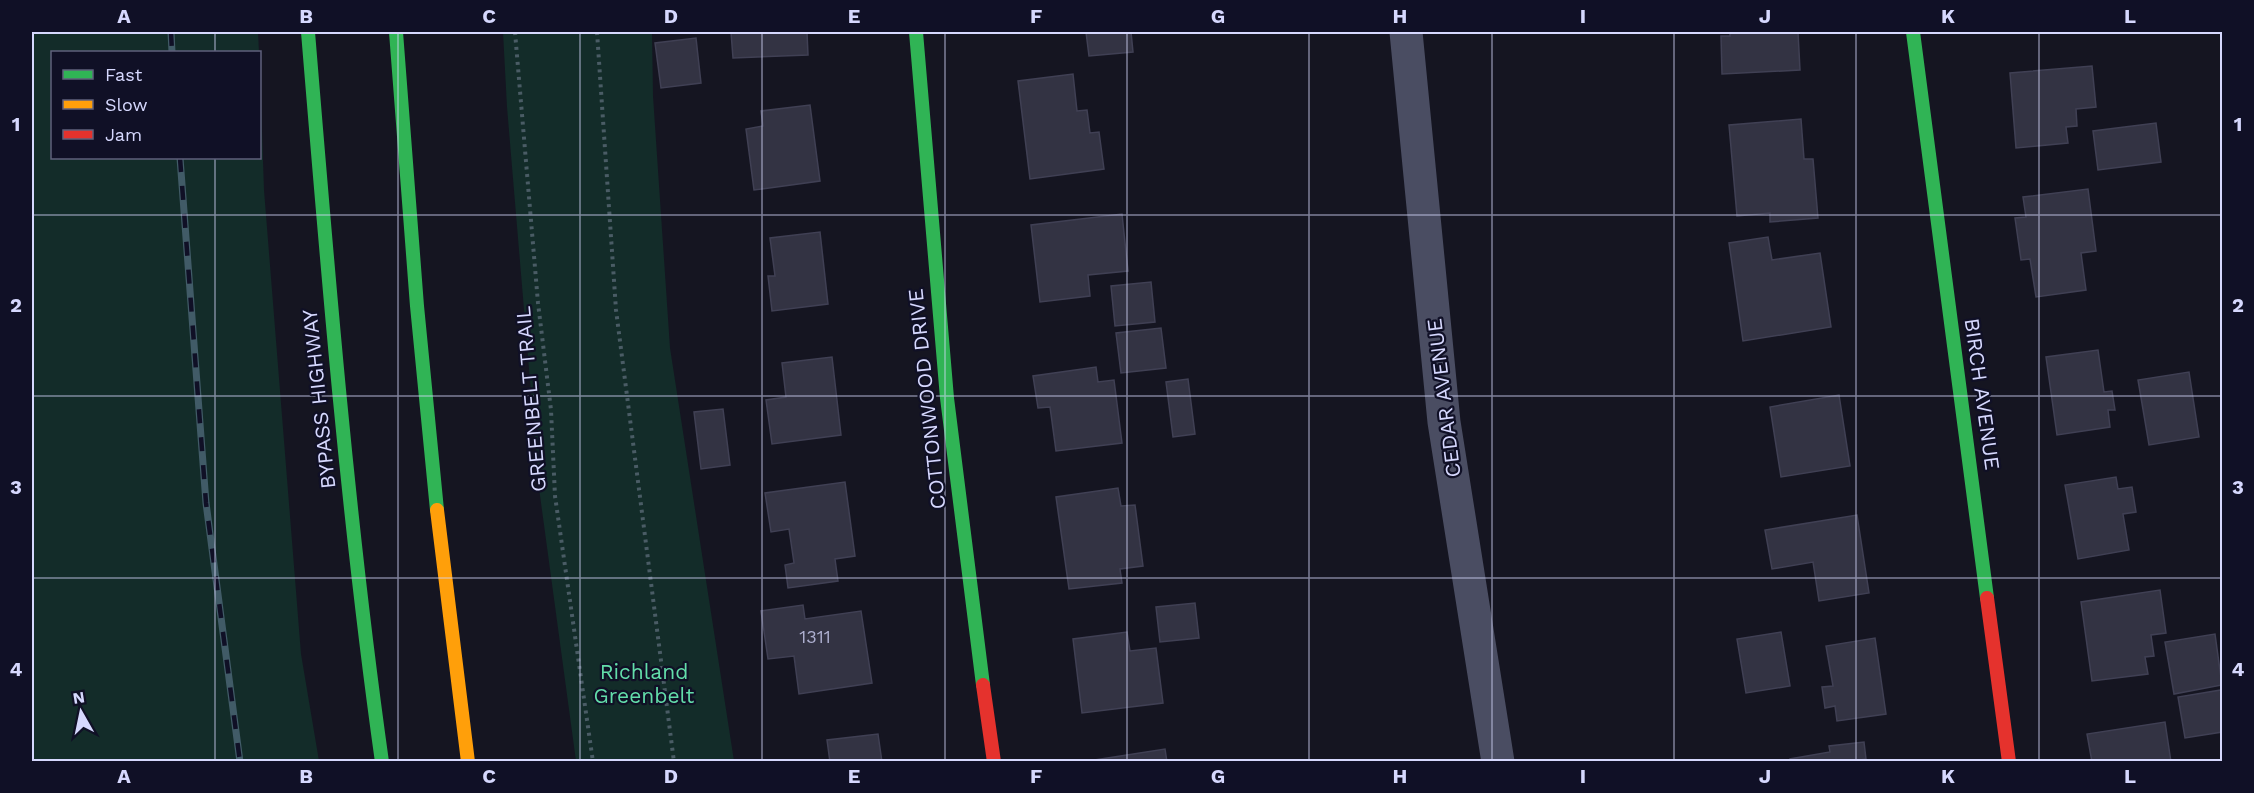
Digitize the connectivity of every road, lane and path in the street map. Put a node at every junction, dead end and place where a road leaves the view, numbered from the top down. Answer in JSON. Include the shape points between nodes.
{"nodes":[{"id":1,"x":308,"y":32,"type":"edge"},
{"id":2,"x":396,"y":32,"type":"edge"},
{"id":3,"x":515,"y":32,"type":"edge"},
{"id":4,"x":597,"y":32,"type":"edge"},
{"id":5,"x":916,"y":32,"type":"edge"},
{"id":6,"x":1406,"y":32,"type":"edge"},
{"id":7,"x":1913,"y":32,"type":"edge"},
{"id":8,"x":382,"y":762,"type":"edge"},
{"id":9,"x":468,"y":762,"type":"edge"},
{"id":10,"x":593,"y":762,"type":"edge"},
{"id":11,"x":674,"y":762,"type":"edge"},
{"id":12,"x":994,"y":762,"type":"edge"},
{"id":13,"x":1498,"y":762,"type":"edge"},
{"id":14,"x":2009,"y":762,"type":"edge"}],
"edges":[{"from":1,"to":8,"type":"main road","name":"BYPASS HIGHWAY","via":[[330,307]]},
{"from":2,"to":9,"type":"main road","via":[[426,408]]},
{"from":3,"to":10,"type":"path","name":"GREENBELT TRAIL","via":[[551,410],[555,496]]},
{"from":4,"to":11,"type":"path","via":[[616,310]]},
{"from":5,"to":12,"type":"main road","name":"COTTONWOOD DRIVE","via":[[958,497]]},
{"from":6,"to":13,"type":"street","name":"CEDAR AVENUE","via":[[1444,422]]},
{"from":7,"to":14,"type":"main road","name":"BIRCH AVENUE"}]}
